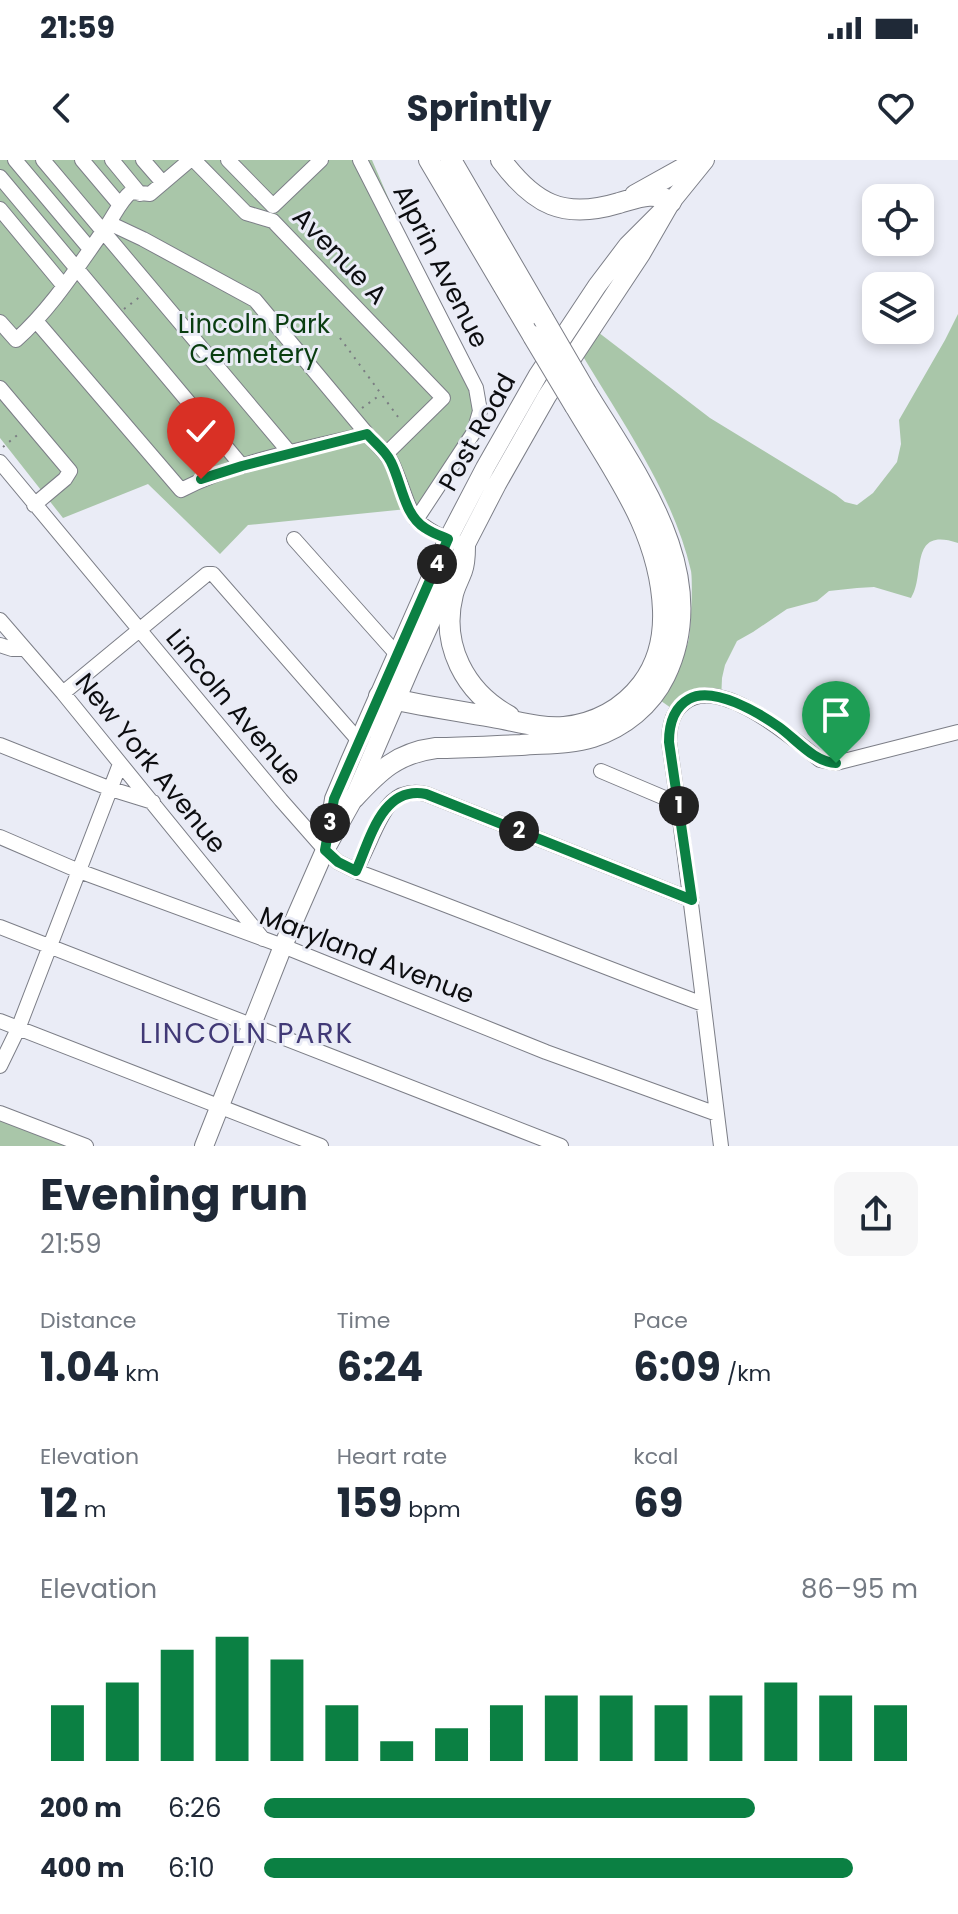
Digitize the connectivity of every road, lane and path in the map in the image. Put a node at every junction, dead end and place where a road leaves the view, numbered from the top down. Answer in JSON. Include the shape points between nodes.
{"nodes":[{"id":1,"x":15,"y":160,"type":"edge"},
{"id":2,"x":43,"y":160,"type":"edge"},
{"id":3,"x":82,"y":160,"type":"edge"},
{"id":4,"x":112,"y":160,"type":"edge"},
{"id":5,"x":143,"y":160,"type":"edge"},
{"id":6,"x":228,"y":160,"type":"edge"},
{"id":7,"x":321,"y":160,"type":"edge"},
{"id":8,"x":360,"y":160,"type":"edge"},
{"id":9,"x":429,"y":160,"type":"edge"},
{"id":10,"x":451,"y":160,"type":"edge"},
{"id":11,"x":501,"y":160,"type":"edge"},
{"id":12,"x":698,"y":160,"type":"edge"},
{"id":13,"x":705,"y":160,"type":"edge"},
{"id":14,"x":185,"y":162,"type":"edge"},
{"id":15,"x":0,"y":177,"type":"edge"},
{"id":16,"x":163,"y":183,"type":"junction"},
{"id":17,"x":140,"y":194,"type":"junction"},
{"id":18,"x":671,"y":202,"type":"junction"},
{"id":19,"x":621,"y":203,"type":"junction"},
{"id":20,"x":120,"y":205,"type":"junction"},
{"id":21,"x":0,"y":209,"type":"edge"},
{"id":22,"x":106,"y":227,"type":"junction"},
{"id":23,"x":90,"y":249,"type":"junction"},
{"id":24,"x":77,"y":267,"type":"junction"},
{"id":25,"x":63,"y":285,"type":"junction"},
{"id":26,"x":151,"y":288,"type":"junction"},
{"id":27,"x":117,"y":315,"type":"junction"},
{"id":28,"x":0,"y":322,"type":"edge"},
{"id":29,"x":37,"y":322,"type":"junction"},
{"id":30,"x":538,"y":327,"type":"junction"},
{"id":31,"x":340,"y":338,"type":"dead end"},
{"id":32,"x":0,"y":388,"type":"edge"},
{"id":33,"x":382,"y":394,"type":"junction"},
{"id":34,"x":581,"y":399,"type":"junction"},
{"id":35,"x":352,"y":415,"type":"junction"},
{"id":36,"x":31,"y":424,"type":"junction"},
{"id":37,"x":409,"y":432,"type":"junction"},
{"id":38,"x":367,"y":434,"type":"junction"},
{"id":39,"x":3,"y":447,"type":"dead end"},
{"id":40,"x":290,"y":453,"type":"junction"},
{"id":41,"x":386,"y":454,"type":"junction"},
{"id":42,"x":0,"y":462,"type":"edge"},
{"id":43,"x":242,"y":466,"type":"junction"},
{"id":44,"x":34,"y":505,"type":"junction"},
{"id":45,"x":416,"y":520,"type":"junction"},
{"id":46,"x":294,"y":539,"type":"dead end"},
{"id":47,"x":457,"y":543,"type":"junction"},
{"id":48,"x":0,"y":620,"type":"edge"},
{"id":49,"x":138,"y":631,"type":"junction"},
{"id":50,"x":0,"y":645,"type":"edge"},
{"id":51,"x":25,"y":649,"type":"junction"},
{"id":52,"x":396,"y":654,"type":"junction"},
{"id":53,"x":410,"y":668,"type":"junction"},
{"id":54,"x":63,"y":693,"type":"junction"},
{"id":55,"x":387,"y":698,"type":"junction"},
{"id":56,"x":528,"y":723,"type":"junction"},
{"id":57,"x":958,"y":732,"type":"edge"},
{"id":58,"x":359,"y":741,"type":"junction"},
{"id":59,"x":0,"y":745,"type":"edge"},
{"id":60,"x":120,"y":764,"type":"junction"},
{"id":61,"x":601,"y":771,"type":"dead end"},
{"id":62,"x":111,"y":789,"type":"junction"},
{"id":63,"x":354,"y":798,"type":"junction"},
{"id":64,"x":153,"y":803,"type":"junction"},
{"id":65,"x":679,"y":804,"type":"junction"},
{"id":66,"x":0,"y":837,"type":"edge"},
{"id":67,"x":325,"y":850,"type":"junction"},
{"id":68,"x":79,"y":871,"type":"junction"},
{"id":69,"x":356,"y":871,"type":"junction"},
{"id":70,"x":692,"y":900,"type":"junction"},
{"id":71,"x":0,"y":927,"type":"edge"},
{"id":72,"x":263,"y":939,"type":"junction"},
{"id":73,"x":283,"y":946,"type":"junction"},
{"id":74,"x":50,"y":947,"type":"junction"},
{"id":75,"x":703,"y":1004,"type":"junction"},
{"id":76,"x":0,"y":1021,"type":"edge"},
{"id":77,"x":251,"y":1027,"type":"junction"},
{"id":78,"x":18,"y":1029,"type":"junction"},
{"id":79,"x":0,"y":1066,"type":"edge"},
{"id":80,"x":220,"y":1107,"type":"junction"},
{"id":81,"x":0,"y":1113,"type":"edge"},
{"id":82,"x":717,"y":1114,"type":"junction"},
{"id":83,"x":86,"y":1146,"type":"edge"},
{"id":84,"x":204,"y":1146,"type":"edge"},
{"id":85,"x":321,"y":1146,"type":"edge"},
{"id":86,"x":561,"y":1146,"type":"edge"},
{"id":87,"x":721,"y":1146,"type":"edge"}],
"edges":[{"from":1,"to":23,"type":"street"},
{"from":2,"to":22,"type":"street"},
{"from":3,"to":20,"type":"street"},
{"from":4,"to":17,"type":"street"},
{"from":5,"to":16,"type":"street"},
{"from":6,"to":7,"type":"street","via":[[273,206]]},
{"from":8,"to":45,"type":"street","name":"Alprin Avenue","via":[[476,388],[480,411],[474,432]]},
{"from":9,"to":30,"type":"highway"},
{"from":10,"to":30,"type":"highway"},
{"from":11,"to":19,"type":"highway","via":[[525,189],[554,205],[589,210]]},
{"from":12,"to":19,"type":"highway"},
{"from":13,"to":18,"type":"main road","name":"Post Road"},
{"from":14,"to":16,"type":"street"},
{"from":14,"to":37,"type":"street","name":"Avenue A","via":[[246,213],[273,221],[443,398]]},
{"from":15,"to":24,"type":"street"},
{"from":16,"to":17,"type":"street","via":[[150,194]]},
{"from":17,"to":20,"type":"street","via":[[131,192]]},
{"from":18,"to":19,"type":"highway","via":[[651,195]]},
{"from":18,"to":47,"type":"main road","name":"Post Road","via":[[628,245],[538,375],[485,468]]},
{"from":20,"to":22,"type":"street"},
{"from":21,"to":25,"type":"street"},
{"from":22,"to":23,"type":"street"},
{"from":22,"to":26,"type":"street"},
{"from":22,"to":35,"type":"street","via":[[143,239],[255,300]]},
{"from":23,"to":24,"type":"street"},
{"from":24,"to":25,"type":"street"},
{"from":24,"to":27,"type":"street"},
{"from":25,"to":29,"type":"street"},
{"from":26,"to":27,"type":"path"},
{"from":26,"to":40,"type":"street"},
{"from":27,"to":43,"type":"street"},
{"from":28,"to":29,"type":"street","via":[[16,340]]},
{"from":29,"to":43,"type":"street","via":[[181,490]]},
{"from":30,"to":34,"type":"highway","bridge":true},
{"from":31,"to":33,"type":"path"},
{"from":32,"to":36,"type":"street"},
{"from":33,"to":35,"type":"path"},
{"from":33,"to":37,"type":"path"},
{"from":34,"to":56,"type":"highway","via":[[649,537],[661,579],[662,635],[647,678],[613,711],[566,726]]},
{"from":34,"to":63,"type":"highway","via":[[654,505],[672,552],[679,629],[661,684],[634,715],[598,735],[560,743],[419,751],[387,765]]},
{"from":35,"to":38,"type":"street"},
{"from":36,"to":39,"type":"path"},
{"from":36,"to":44,"type":"street","via":[[70,471]]},
{"from":37,"to":41,"type":"street"},
{"from":38,"to":40,"type":"street"},
{"from":38,"to":41,"type":"street"},
{"from":40,"to":43,"type":"street"},
{"from":41,"to":45,"type":"street"},
{"from":42,"to":44,"type":"street","name":"Lincoln Avenue"},
{"from":44,"to":49,"type":"street","name":"Lincoln Avenue"},
{"from":45,"to":47,"type":"street"},
{"from":46,"to":52,"type":"street"},
{"from":47,"to":52,"type":"main road","name":"Post Road"},
{"from":47,"to":53,"type":"main road","name":"Post Road"},
{"from":47,"to":56,"type":"highway","via":[[463,568],[450,615],[455,657],[488,703]]},
{"from":48,"to":51,"type":"street","name":"New York Avenue"},
{"from":49,"to":54,"type":"street"},
{"from":49,"to":58,"type":"street","via":[[213,574]]},
{"from":49,"to":67,"type":"street","name":"Lincoln Avenue"},
{"from":50,"to":51,"type":"street"},
{"from":51,"to":54,"type":"street","name":"New York Avenue"},
{"from":52,"to":53,"type":"street"},
{"from":52,"to":55,"type":"main road","name":"Post Road"},
{"from":53,"to":55,"type":"main road","name":"Post Road"},
{"from":54,"to":60,"type":"street","name":"New York Avenue"},
{"from":55,"to":56,"type":"highway"},
{"from":55,"to":58,"type":"main road","name":"Post Road"},
{"from":55,"to":63,"type":"main road","name":"Post Road"},
{"from":57,"to":65,"type":"street","via":[[827,763],[755,712],[719,698],[692,697],[676,711],[669,734]]},
{"from":58,"to":67,"type":"main road","name":"Post Road","via":[[334,799]]},
{"from":59,"to":62,"type":"street"},
{"from":60,"to":62,"type":"street"},
{"from":60,"to":64,"type":"street","name":"New York Avenue"},
{"from":61,"to":65,"type":"street"},
{"from":62,"to":64,"type":"street"},
{"from":62,"to":68,"type":"street"},
{"from":63,"to":67,"type":"main road","name":"Post Road"},
{"from":64,"to":72,"type":"street","name":"New York Avenue"},
{"from":65,"to":70,"type":"street"},
{"from":66,"to":68,"type":"street","name":"Maryland Avenue"},
{"from":67,"to":69,"type":"street","name":"Lincoln Avenue"},
{"from":67,"to":73,"type":"main road","name":"Post Road"},
{"from":68,"to":72,"type":"street","name":"Maryland Avenue"},
{"from":68,"to":74,"type":"street"},
{"from":69,"to":70,"type":"street","via":[[389,804],[416,792]]},
{"from":69,"to":75,"type":"street","name":"Lincoln Avenue"},
{"from":70,"to":75,"type":"street"},
{"from":71,"to":74,"type":"street"},
{"from":72,"to":73,"type":"street","name":"Maryland Avenue"},
{"from":73,"to":77,"type":"main road","name":"Post Road"},
{"from":73,"to":82,"type":"street","name":"Maryland Avenue"},
{"from":74,"to":77,"type":"street"},
{"from":74,"to":78,"type":"street"},
{"from":75,"to":82,"type":"street"},
{"from":76,"to":78,"type":"street"},
{"from":77,"to":80,"type":"main road","name":"Post Road"},
{"from":77,"to":86,"type":"street","via":[[314,1058]]},
{"from":78,"to":79,"type":"street"},
{"from":78,"to":80,"type":"street"},
{"from":80,"to":84,"type":"main road","name":"Post Road"},
{"from":80,"to":85,"type":"street"},
{"from":81,"to":83,"type":"street"},
{"from":82,"to":87,"type":"street"}]}
